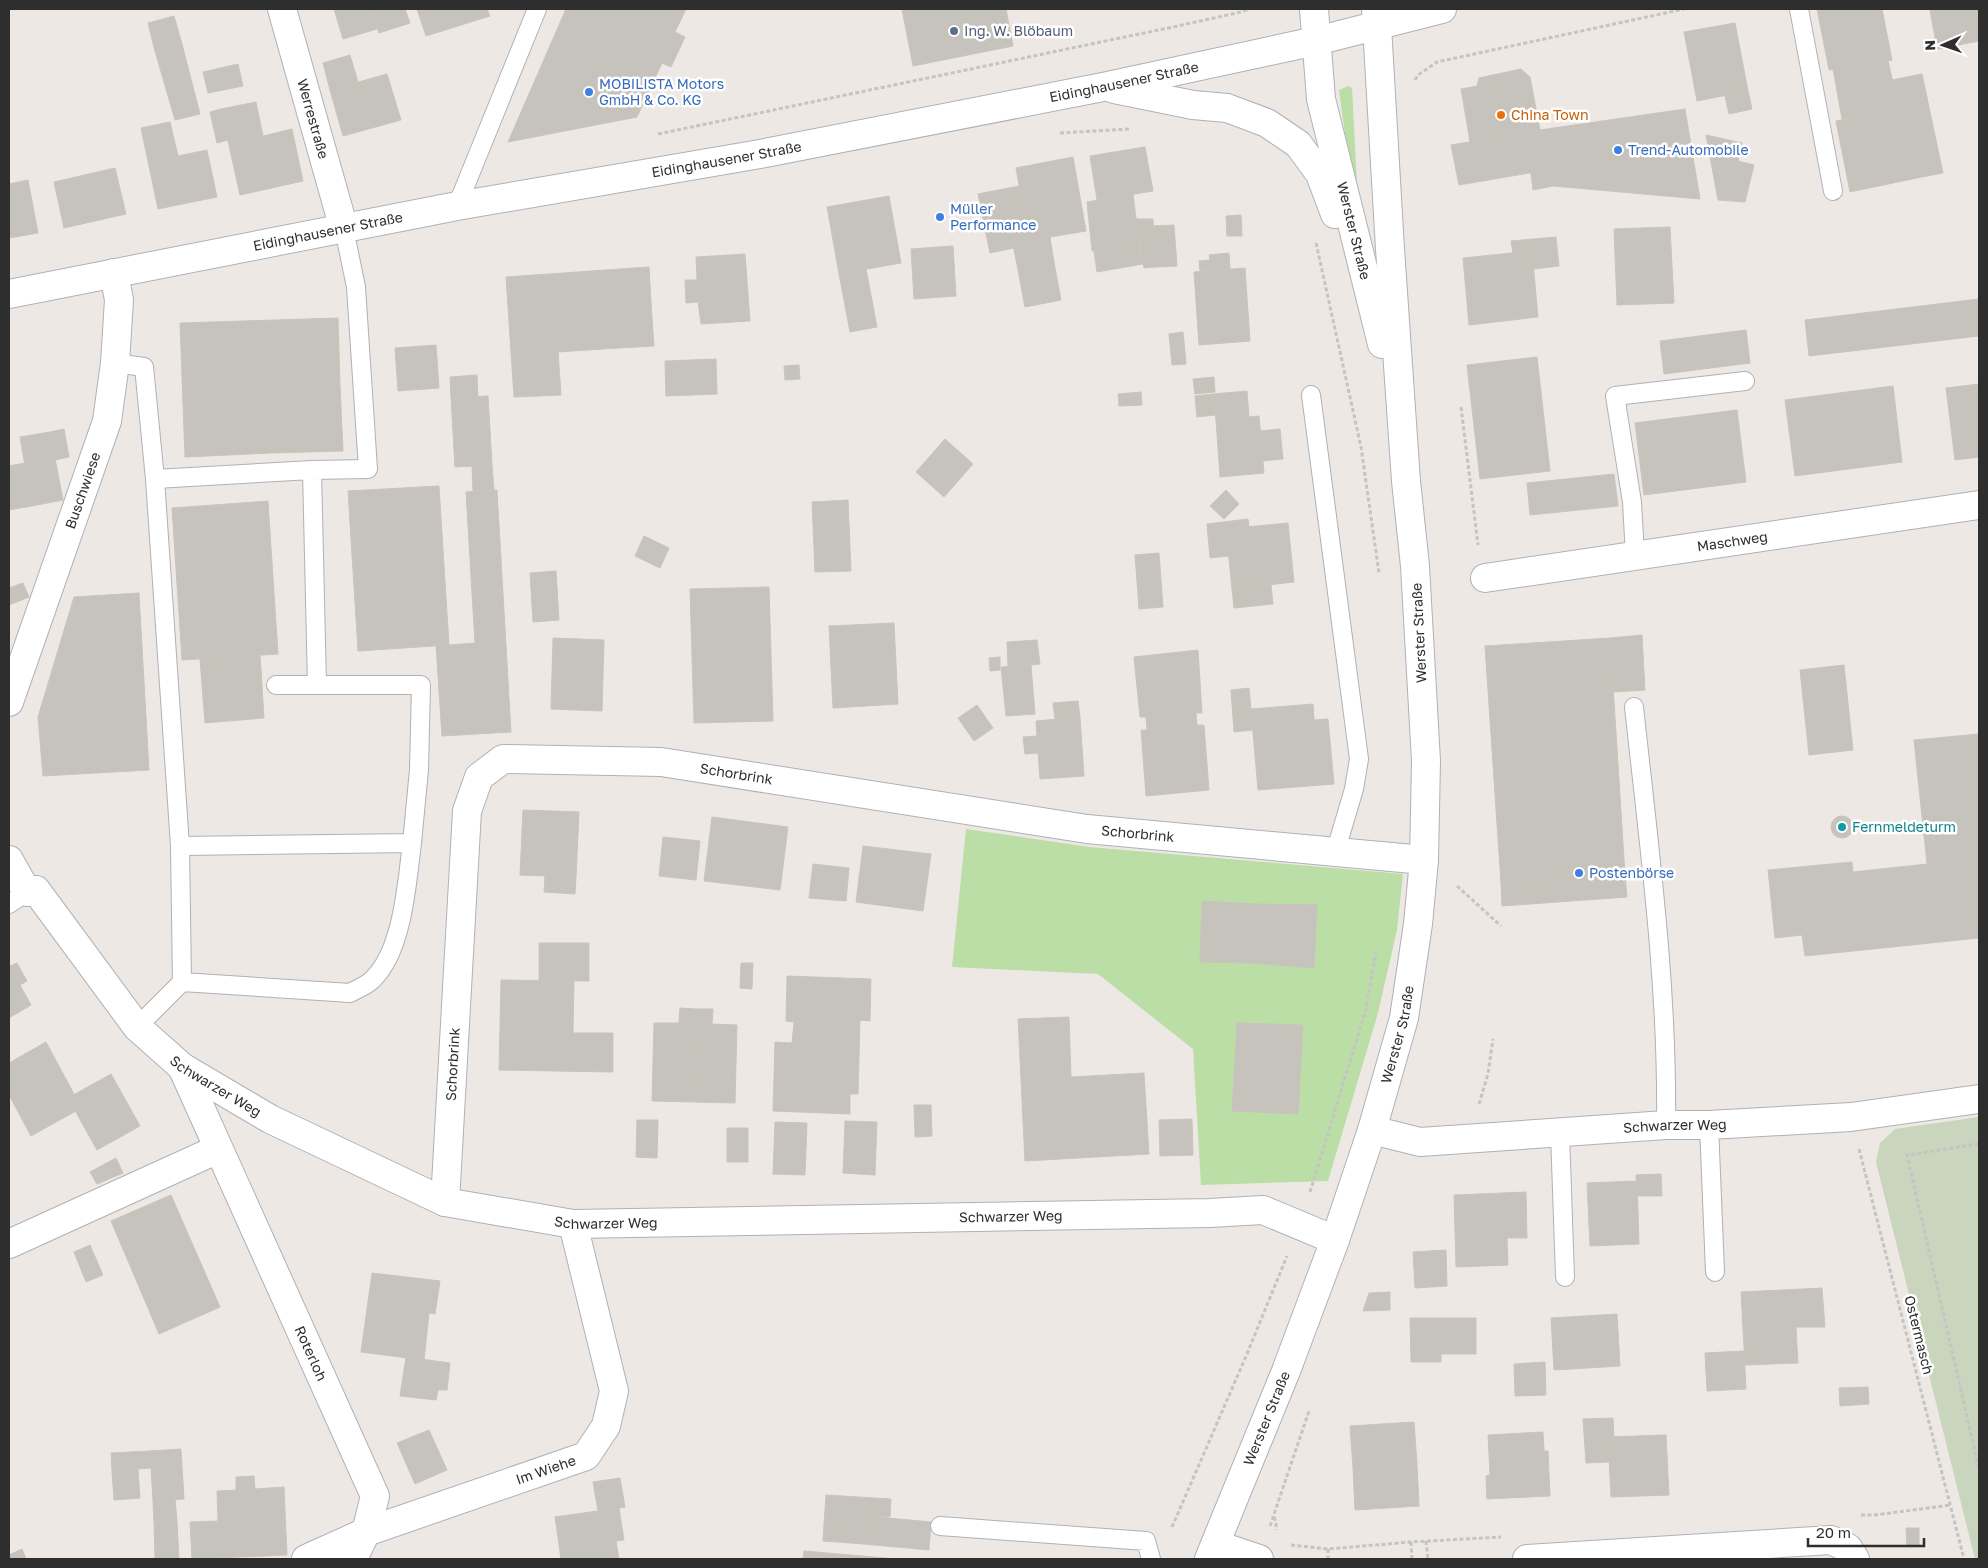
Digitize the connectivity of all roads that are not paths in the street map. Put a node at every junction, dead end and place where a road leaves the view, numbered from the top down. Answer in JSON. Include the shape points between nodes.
{"nodes":[{"id":1,"x":282,"y":9,"type":"edge"},
{"id":2,"x":537,"y":9,"type":"edge"},
{"id":3,"x":1314,"y":9,"type":"edge"},
{"id":4,"x":1442,"y":9,"type":"edge"},
{"id":5,"x":1799,"y":9,"type":"edge"},
{"id":6,"x":1376,"y":18,"type":"edge"},
{"id":7,"x":1316,"y":41,"type":"junction"},
{"id":8,"x":1103,"y":87,"type":"junction"},
{"id":9,"x":1833,"y":191,"type":"dead end"},
{"id":10,"x":457,"y":206,"type":"junction"},
{"id":11,"x":344,"y":230,"type":"junction"},
{"id":12,"x":114,"y":272,"type":"junction"},
{"id":13,"x":9,"y":294,"type":"edge"},
{"id":14,"x":1380,"y":328,"type":"junction"},
{"id":15,"x":115,"y":363,"type":"junction"},
{"id":16,"x":1745,"y":381,"type":"dead end"},
{"id":17,"x":1311,"y":395,"type":"dead end"},
{"id":18,"x":312,"y":470,"type":"junction"},
{"id":19,"x":155,"y":479,"type":"junction"},
{"id":20,"x":1406,"y":481,"type":"junction"},
{"id":21,"x":1979,"y":505,"type":"edge"},
{"id":22,"x":1635,"y":556,"type":"junction"},
{"id":23,"x":1485,"y":578,"type":"dead end"},
{"id":24,"x":276,"y":685,"type":"dead end"},
{"id":25,"x":317,"y":685,"type":"junction"},
{"id":26,"x":9,"y":702,"type":"edge"},
{"id":27,"x":1634,"y":707,"type":"dead end"},
{"id":28,"x":412,"y":843,"type":"junction"},
{"id":29,"x":180,"y":846,"type":"junction"},
{"id":30,"x":1335,"y":852,"type":"junction"},
{"id":31,"x":9,"y":860,"type":"edge"},
{"id":32,"x":1424,"y":860,"type":"junction"},
{"id":33,"x":18,"y":898,"type":"edge"},
{"id":34,"x":182,"y":982,"type":"junction"},
{"id":35,"x":137,"y":1027,"type":"junction"},
{"id":36,"x":182,"y":1068,"type":"junction"},
{"id":37,"x":1979,"y":1099,"type":"edge"},
{"id":38,"x":1709,"y":1125,"type":"junction"},
{"id":39,"x":1666,"y":1126,"type":"junction"},
{"id":40,"x":1372,"y":1130,"type":"junction"},
{"id":41,"x":1560,"y":1133,"type":"junction"},
{"id":42,"x":218,"y":1149,"type":"junction"},
{"id":43,"x":445,"y":1202,"type":"junction"},
{"id":44,"x":573,"y":1224,"type":"junction"},
{"id":45,"x":1335,"y":1240,"type":"junction"},
{"id":46,"x":9,"y":1244,"type":"edge"},
{"id":47,"x":1715,"y":1272,"type":"dead end"},
{"id":48,"x":1565,"y":1277,"type":"dead end"},
{"id":49,"x":940,"y":1526,"type":"dead end"},
{"id":50,"x":366,"y":1532,"type":"junction"},
{"id":51,"x":1213,"y":1552,"type":"edge"},
{"id":52,"x":1641,"y":1556,"type":"edge"},
{"id":53,"x":306,"y":1559,"type":"edge"},
{"id":54,"x":353,"y":1559,"type":"edge"},
{"id":55,"x":1151,"y":1559,"type":"edge"},
{"id":56,"x":1259,"y":1559,"type":"edge"},
{"id":57,"x":1527,"y":1559,"type":"edge"},
{"id":58,"x":1855,"y":1559,"type":"edge"}],
"edges":[{"from":1,"to":11,"type":"street","name":"Werrestraße"},
{"from":2,"to":10,"type":"lane"},
{"from":3,"to":7,"type":"street","name":"Werster Straße"},
{"from":4,"to":6,"type":"street","name":"Eidinghausener Straße"},
{"from":5,"to":9,"type":"lane"},
{"from":6,"to":7,"type":"street","name":"Eidinghausener Straße"},
{"from":6,"to":20,"type":"street","name":"Werster Straße"},
{"from":7,"to":8,"type":"street","name":"Eidinghausener Straße"},
{"from":7,"to":14,"type":"street","name":"Werster Straße","via":[[1321,100]]},
{"from":8,"to":10,"type":"street","name":"Eidinghausener Straße","via":[[760,154]]},
{"from":8,"to":14,"type":"street","via":[[1193,105],[1227,108],[1267,123],[1298,144],[1320,174]]},
{"from":10,"to":11,"type":"street","name":"Eidinghausener Straße"},
{"from":11,"to":12,"type":"street","name":"Eidinghausener Straße"},
{"from":11,"to":18,"type":"lane","via":[[356,287],[368,469]]},
{"from":12,"to":13,"type":"street","name":"Eidinghausener Straße"},
{"from":12,"to":15,"type":"street","name":"Buschwiese","via":[[119,300]]},
{"from":14,"to":20,"type":"street","name":"Werster Straße"},
{"from":15,"to":19,"type":"lane","via":[[144,367]]},
{"from":15,"to":26,"type":"street","name":"Buschwiese","via":[[107,421]]},
{"from":16,"to":22,"type":"lane","via":[[1615,396],[1632,502]]},
{"from":17,"to":30,"type":"lane","via":[[1359,759],[1354,789]]},
{"from":18,"to":19,"type":"lane"},
{"from":18,"to":25,"type":"lane"},
{"from":19,"to":29,"type":"lane"},
{"from":20,"to":32,"type":"street","name":"Werster Straße","via":[[1415,566],[1426,761]]},
{"from":21,"to":22,"type":"street","name":"Maschweg"},
{"from":22,"to":23,"type":"street","name":"Maschweg"},
{"from":24,"to":25,"type":"lane"},
{"from":25,"to":28,"type":"lane","via":[[421,685],[419,770]]},
{"from":27,"to":39,"type":"lane","via":[[1657,917],[1666,1062]]},
{"from":28,"to":29,"type":"lane"},
{"from":28,"to":34,"type":"lane","via":[[404,910],[388,960],[373,980],[350,993]]},
{"from":29,"to":34,"type":"lane"},
{"from":30,"to":32,"type":"street","name":"Schorbrink"},
{"from":30,"to":43,"type":"street","name":"Schorbrink","via":[[1087,829],[661,762],[503,759],[479,777],[468,811]]},
{"from":31,"to":33,"type":"street","name":"Schwarzer Weg"},
{"from":32,"to":40,"type":"street","name":"Werster Straße","via":[[1404,1018]]},
{"from":33,"to":35,"type":"street","name":"Schwarzer Weg","via":[[36,890]]},
{"from":34,"to":35,"type":"lane"},
{"from":35,"to":36,"type":"street","name":"Schwarzer Weg"},
{"from":36,"to":42,"type":"street","name":"Roterloh"},
{"from":36,"to":43,"type":"street","name":"Schwarzer Weg","via":[[270,1119]]},
{"from":37,"to":38,"type":"street","name":"Schwarzer Weg","via":[[1851,1117]]},
{"from":38,"to":39,"type":"street","name":"Schwarzer Weg"},
{"from":38,"to":47,"type":"lane"},
{"from":39,"to":41,"type":"street","name":"Schwarzer Weg"},
{"from":40,"to":41,"type":"street","name":"Schwarzer Weg","via":[[1420,1142]]},
{"from":40,"to":45,"type":"street","name":"Werster Straße"},
{"from":41,"to":48,"type":"lane"},
{"from":42,"to":46,"type":"street"},
{"from":42,"to":50,"type":"street","name":"Roterloh","via":[[375,1496]]},
{"from":43,"to":44,"type":"street","name":"Schwarzer Weg"},
{"from":44,"to":45,"type":"street","name":"Schwarzer Weg","via":[[1263,1210]]},
{"from":44,"to":50,"type":"street","name":"Im Wiehe","via":[[614,1390],[606,1426],[586,1456]]},
{"from":45,"to":51,"type":"street","name":"Werster Straße"},
{"from":49,"to":55,"type":"lane","via":[[1146,1542]]},
{"from":50,"to":53,"type":"street","name":"Im Wiehe"},
{"from":50,"to":54,"type":"street","name":"Roterloh"},
{"from":51,"to":56,"type":"street"},
{"from":52,"to":57,"type":"street"},
{"from":52,"to":58,"type":"street","via":[[1831,1540],[1848,1548]]}]}
